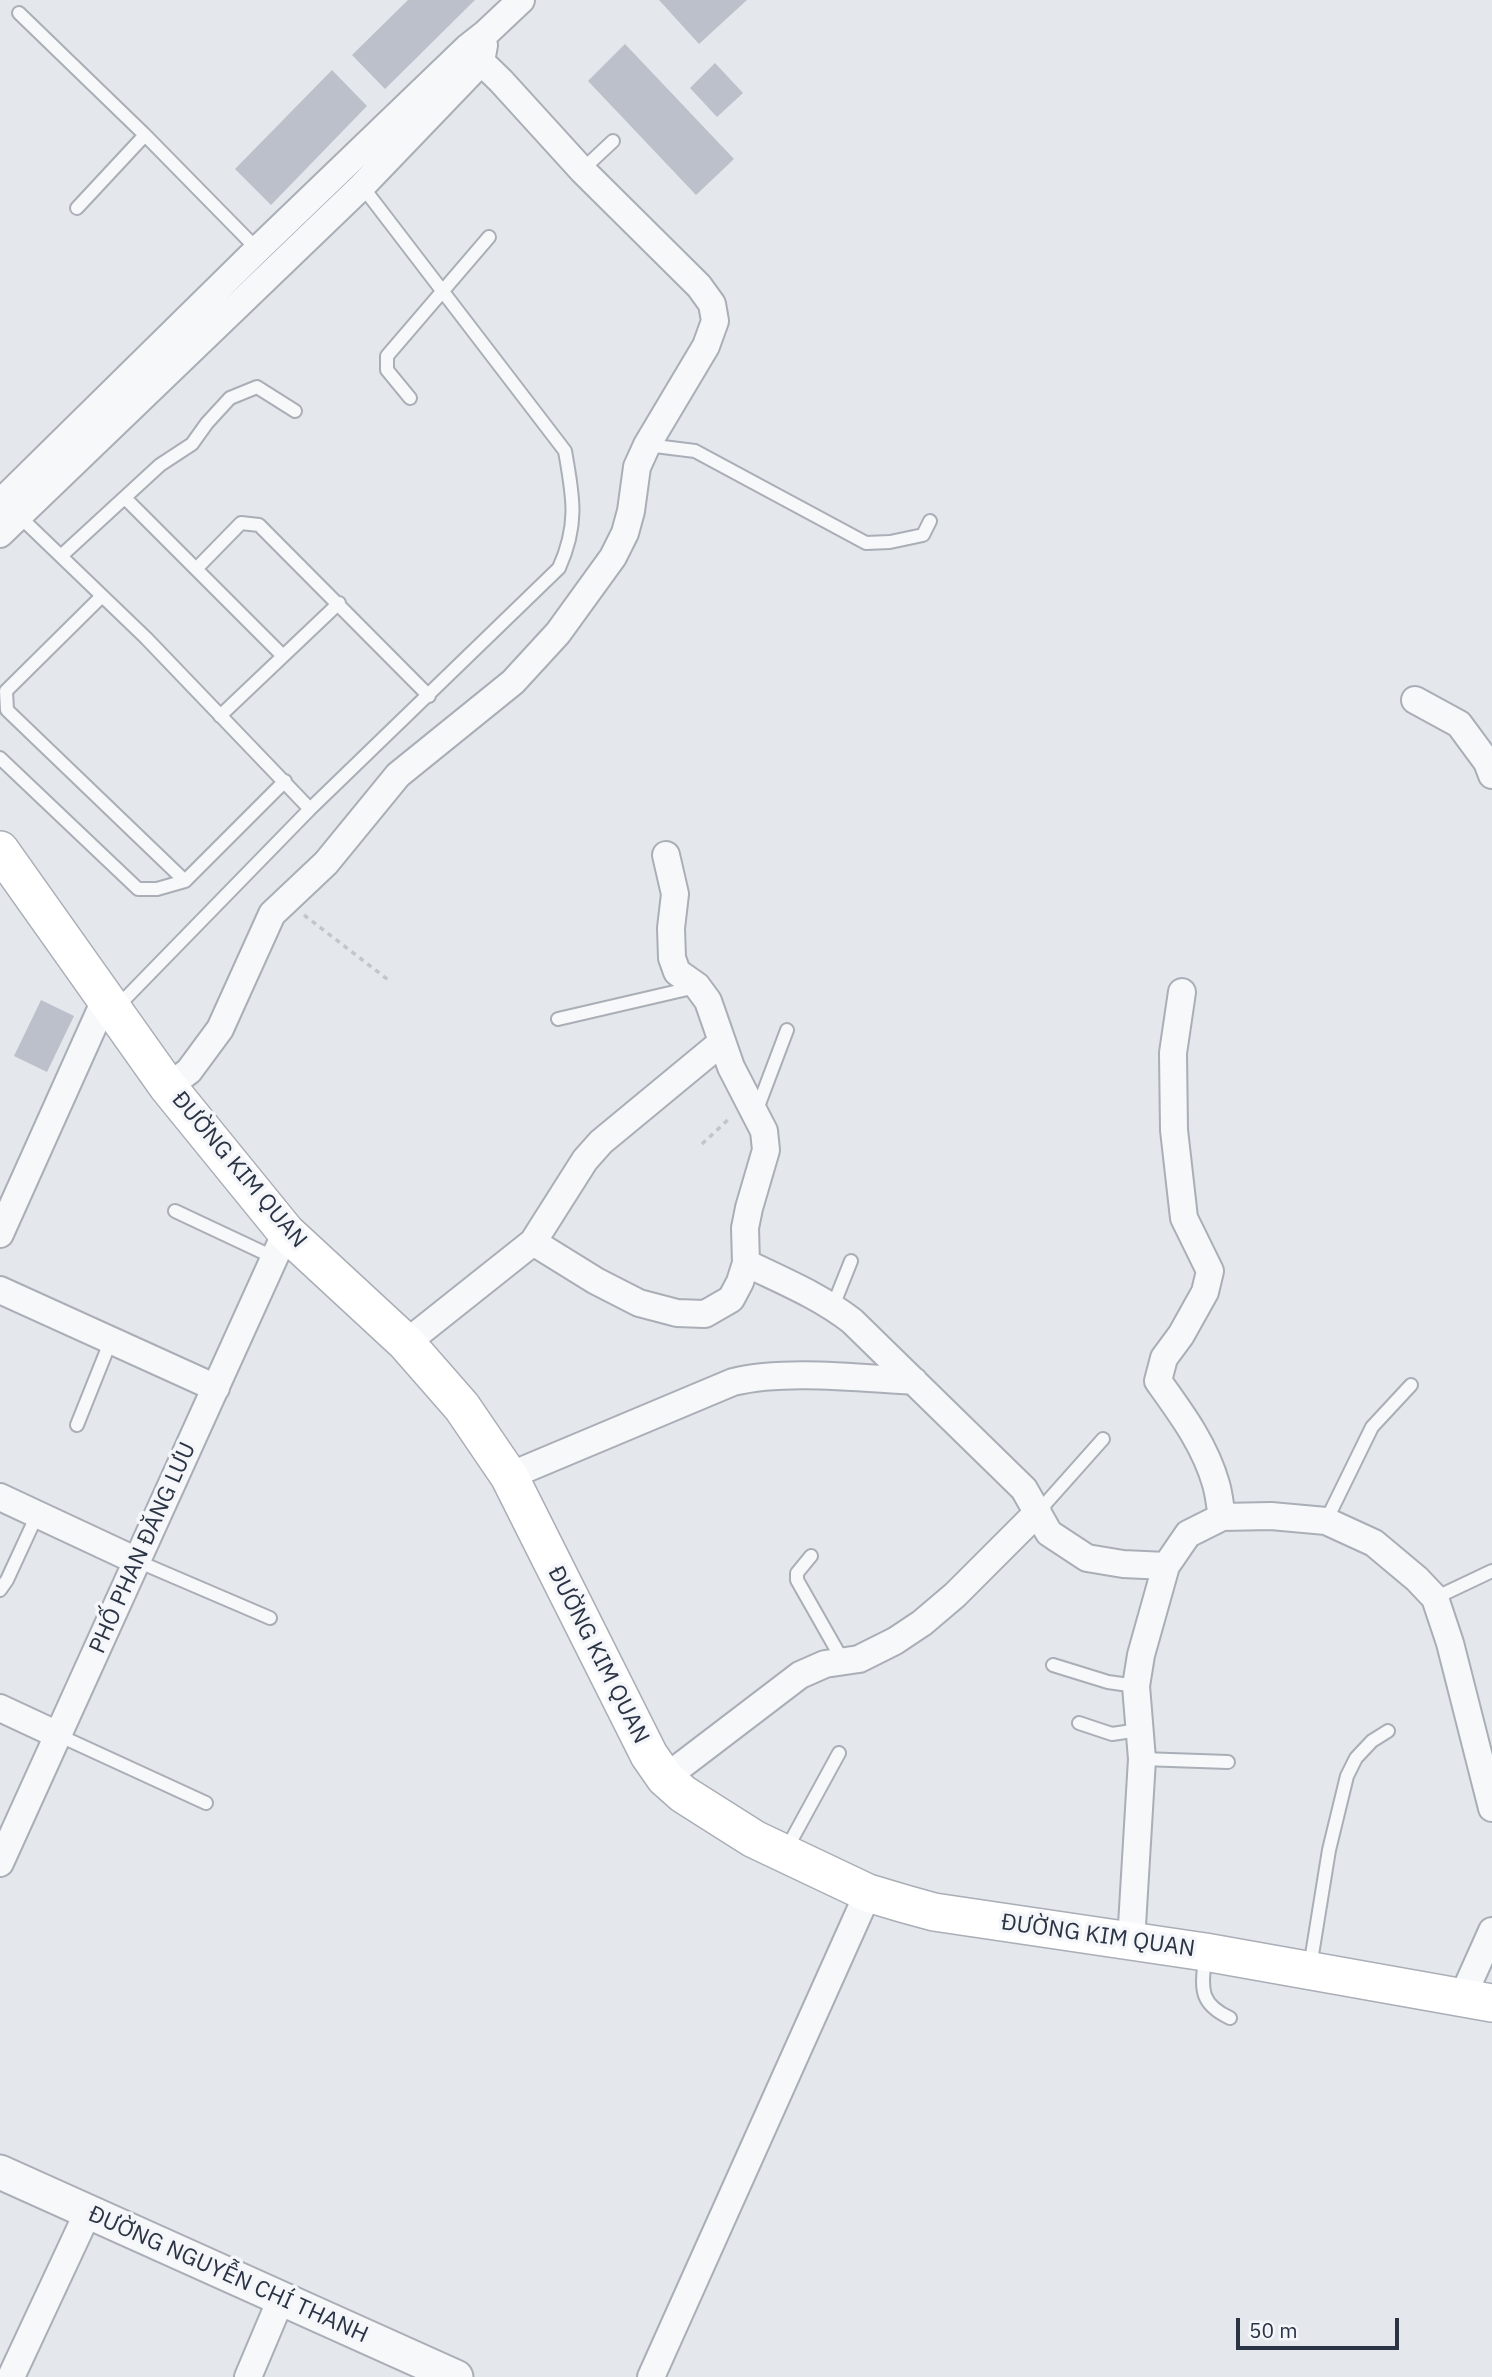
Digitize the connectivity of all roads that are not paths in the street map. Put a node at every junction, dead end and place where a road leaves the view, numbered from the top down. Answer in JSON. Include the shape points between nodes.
{"nodes":[{"id":1,"x":521,"y":0,"type":"edge"},
{"id":2,"x":19,"y":13,"type":"dead end"},
{"id":3,"x":478,"y":48,"type":"junction"},
{"id":4,"x":145,"y":135,"type":"junction"},
{"id":5,"x":613,"y":141,"type":"dead end"},
{"id":6,"x":583,"y":170,"type":"junction"},
{"id":7,"x":362,"y":186,"type":"junction"},
{"id":8,"x":77,"y":208,"type":"dead end"},
{"id":9,"x":489,"y":237,"type":"dead end"},
{"id":10,"x":267,"y":258,"type":"junction"},
{"id":11,"x":443,"y":292,"type":"junction"},
{"id":12,"x":410,"y":398,"type":"dead end"},
{"id":13,"x":295,"y":411,"type":"dead end"},
{"id":14,"x":648,"y":445,"type":"junction"},
{"id":15,"x":125,"y":498,"type":"junction"},
{"id":16,"x":8,"y":506,"type":"edge"},
{"id":17,"x":930,"y":522,"type":"dead end"},
{"id":18,"x":0,"y":534,"type":"edge"},
{"id":19,"x":61,"y":556,"type":"junction"},
{"id":20,"x":196,"y":569,"type":"junction"},
{"id":21,"x":102,"y":596,"type":"junction"},
{"id":22,"x":339,"y":603,"type":"junction"},
{"id":23,"x":283,"y":656,"type":"junction"},
{"id":24,"x":429,"y":696,"type":"junction"},
{"id":25,"x":1415,"y":700,"type":"dead end"},
{"id":26,"x":220,"y":716,"type":"junction"},
{"id":27,"x":0,"y":758,"type":"edge"},
{"id":28,"x":1492,"y":775,"type":"edge"},
{"id":29,"x":285,"y":781,"type":"junction"},
{"id":30,"x":310,"y":809,"type":"junction"},
{"id":31,"x":0,"y":850,"type":"edge"},
{"id":32,"x":666,"y":855,"type":"dead end"},
{"id":33,"x":185,"y":881,"type":"junction"},
{"id":34,"x":696,"y":986,"type":"junction"},
{"id":35,"x":1182,"y":992,"type":"dead end"},
{"id":36,"x":109,"y":1006,"type":"junction"},
{"id":37,"x":558,"y":1019,"type":"dead end"},
{"id":38,"x":787,"y":1030,"type":"dead end"},
{"id":39,"x":722,"y":1042,"type":"junction"},
{"id":40,"x":168,"y":1087,"type":"junction"},
{"id":41,"x":752,"y":1106,"type":"junction"},
{"id":42,"x":175,"y":1211,"type":"dead end"},
{"id":43,"x":0,"y":1234,"type":"edge"},
{"id":44,"x":533,"y":1242,"type":"junction"},
{"id":45,"x":280,"y":1245,"type":"junction"},
{"id":46,"x":850,"y":1261,"type":"dead end"},
{"id":47,"x":746,"y":1263,"type":"junction"},
{"id":48,"x":0,"y":1290,"type":"edge"},
{"id":49,"x":833,"y":1306,"type":"junction"},
{"id":50,"x":111,"y":1340,"type":"junction"},
{"id":51,"x":406,"y":1343,"type":"junction"},
{"id":52,"x":914,"y":1381,"type":"junction"},
{"id":53,"x":1411,"y":1385,"type":"dead end"},
{"id":54,"x":216,"y":1388,"type":"junction"},
{"id":55,"x":77,"y":1425,"type":"dead end"},
{"id":56,"x":1103,"y":1439,"type":"dead end"},
{"id":57,"x":509,"y":1476,"type":"junction"},
{"id":58,"x":0,"y":1497,"type":"edge"},
{"id":59,"x":1038,"y":1512,"type":"junction"},
{"id":60,"x":37,"y":1515,"type":"junction"},
{"id":61,"x":1222,"y":1517,"type":"junction"},
{"id":62,"x":1326,"y":1521,"type":"junction"},
{"id":63,"x":811,"y":1556,"type":"dead end"},
{"id":64,"x":137,"y":1561,"type":"junction"},
{"id":65,"x":1166,"y":1566,"type":"junction"},
{"id":66,"x":1492,"y":1571,"type":"edge"},
{"id":67,"x":0,"y":1590,"type":"edge"},
{"id":68,"x":1435,"y":1598,"type":"junction"},
{"id":69,"x":270,"y":1618,"type":"dead end"},
{"id":70,"x":842,"y":1661,"type":"junction"},
{"id":71,"x":1053,"y":1665,"type":"dead end"},
{"id":72,"x":1136,"y":1686,"type":"junction"},
{"id":73,"x":0,"y":1708,"type":"edge"},
{"id":74,"x":1079,"y":1723,"type":"dead end"},
{"id":75,"x":1139,"y":1730,"type":"junction"},
{"id":76,"x":1388,"y":1731,"type":"dead end"},
{"id":77,"x":58,"y":1735,"type":"junction"},
{"id":78,"x":839,"y":1753,"type":"dead end"},
{"id":79,"x":1142,"y":1759,"type":"junction"},
{"id":80,"x":1228,"y":1762,"type":"dead end"},
{"id":81,"x":664,"y":1778,"type":"junction"},
{"id":82,"x":206,"y":1803,"type":"dead end"},
{"id":83,"x":1492,"y":1808,"type":"edge"},
{"id":84,"x":784,"y":1854,"type":"junction"},
{"id":85,"x":0,"y":1863,"type":"edge"},
{"id":86,"x":869,"y":1894,"type":"junction"},
{"id":87,"x":1492,"y":1931,"type":"edge"},
{"id":88,"x":1130,"y":1942,"type":"junction"},
{"id":89,"x":1205,"y":1952,"type":"junction"},
{"id":90,"x":1309,"y":1971,"type":"junction"},
{"id":91,"x":1477,"y":2000,"type":"edge"},
{"id":92,"x":1230,"y":2018,"type":"dead end"},
{"id":93,"x":0,"y":2172,"type":"edge"},
{"id":94,"x":88,"y":2212,"type":"junction"},
{"id":95,"x":281,"y":2299,"type":"junction"},
{"id":96,"x":11,"y":2377,"type":"edge"},
{"id":97,"x":248,"y":2377,"type":"edge"},
{"id":98,"x":456,"y":2377,"type":"edge"},
{"id":99,"x":650,"y":2377,"type":"edge"}],
"edges":[{"from":1,"to":3,"type":"street"},
{"from":2,"to":4,"type":"lane"},
{"from":3,"to":6,"type":"street"},
{"from":3,"to":7,"type":"street"},
{"from":3,"to":10,"type":"street"},
{"from":4,"to":8,"type":"lane"},
{"from":4,"to":10,"type":"lane"},
{"from":5,"to":6,"type":"lane"},
{"from":6,"to":14,"type":"street","via":[[712,304],[715,321],[706,346]]},
{"from":7,"to":10,"type":"street"},
{"from":7,"to":11,"type":"lane"},
{"from":9,"to":11,"type":"lane"},
{"from":10,"to":16,"type":"street"},
{"from":11,"to":12,"type":"lane","via":[[387,356],[387,370]]},
{"from":11,"to":24,"type":"lane","via":[[565,451],[574,501],[568,547],[559,568]]},
{"from":13,"to":15,"type":"lane","via":[[257,387],[230,398],[192,444],[160,465]]},
{"from":14,"to":17,"type":"lane","via":[[695,451],[866,543],[923,535]]},
{"from":14,"to":40,"type":"street","via":[[637,467],[625,533],[558,633],[513,682],[398,775],[326,863],[272,914],[220,1029],[189,1072]]},
{"from":15,"to":19,"type":"lane"},
{"from":15,"to":20,"type":"lane"},
{"from":16,"to":18,"type":"street"},
{"from":16,"to":19,"type":"lane"},
{"from":19,"to":21,"type":"lane"},
{"from":20,"to":22,"type":"lane","via":[[241,523],[259,525]]},
{"from":20,"to":23,"type":"lane"},
{"from":21,"to":26,"type":"lane"},
{"from":21,"to":33,"type":"lane","via":[[6,691],[8,710]]},
{"from":22,"to":23,"type":"lane"},
{"from":22,"to":24,"type":"lane"},
{"from":23,"to":26,"type":"lane"},
{"from":24,"to":30,"type":"lane"},
{"from":25,"to":28,"type":"street","via":[[1460,724]]},
{"from":26,"to":29,"type":"lane"},
{"from":27,"to":33,"type":"lane","via":[[138,889]]},
{"from":29,"to":30,"type":"lane"},
{"from":29,"to":33,"type":"lane"},
{"from":30,"to":36,"type":"lane"},
{"from":31,"to":36,"type":"main road","name":"ĐƯỜNG KIM QUAN"},
{"from":32,"to":34,"type":"street","via":[[675,894],[672,958],[677,972]]},
{"from":34,"to":37,"type":"lane"},
{"from":34,"to":39,"type":"street","via":[[708,1001]]},
{"from":35,"to":61,"type":"street","via":[[1173,1053],[1174,1129],[1184,1218],[1210,1271],[1205,1292],[1164,1358],[1158,1381],[1203,1451],[1216,1483]]},
{"from":36,"to":40,"type":"main road","name":"ĐƯỜNG KIM QUAN"},
{"from":36,"to":43,"type":"street"},
{"from":38,"to":41,"type":"lane"},
{"from":39,"to":41,"type":"street"},
{"from":39,"to":44,"type":"street","via":[[601,1142],[584,1160]]},
{"from":40,"to":45,"type":"main road","name":"ĐƯỜNG KIM QUAN"},
{"from":41,"to":47,"type":"street","via":[[764,1131],[766,1150],[745,1227]]},
{"from":42,"to":45,"type":"lane"},
{"from":44,"to":47,"type":"street","via":[[639,1303],[677,1314],[705,1314],[731,1299]]},
{"from":44,"to":51,"type":"street"},
{"from":45,"to":51,"type":"main road","name":"ĐƯỜNG KIM QUAN"},
{"from":45,"to":54,"type":"street","name":"PHỐ PHAN ĐĂNG LƯU"},
{"from":46,"to":49,"type":"lane"},
{"from":47,"to":49,"type":"street"},
{"from":48,"to":50,"type":"street"},
{"from":49,"to":52,"type":"street"},
{"from":50,"to":54,"type":"street"},
{"from":50,"to":55,"type":"lane"},
{"from":51,"to":57,"type":"main road","name":"ĐƯỜNG KIM QUAN","via":[[462,1408]]},
{"from":52,"to":57,"type":"street","via":[[749,1378]]},
{"from":52,"to":59,"type":"street","via":[[1024,1489]]},
{"from":53,"to":62,"type":"lane","via":[[1372,1427]]},
{"from":54,"to":64,"type":"street","name":"PHỐ PHAN ĐĂNG LƯU"},
{"from":56,"to":59,"type":"lane"},
{"from":57,"to":81,"type":"main road","name":"ĐƯỜNG KIM QUAN"},
{"from":58,"to":60,"type":"street"},
{"from":59,"to":65,"type":"street","via":[[1049,1533],[1087,1558]]},
{"from":59,"to":70,"type":"street","via":[[922,1623],[859,1659]]},
{"from":60,"to":64,"type":"street"},
{"from":60,"to":67,"type":"lane"},
{"from":61,"to":62,"type":"street"},
{"from":61,"to":65,"type":"street","via":[[1188,1534]]},
{"from":62,"to":68,"type":"street","via":[[1374,1542]]},
{"from":63,"to":70,"type":"lane","via":[[796,1578]]},
{"from":64,"to":69,"type":"lane"},
{"from":64,"to":77,"type":"street","name":"PHỐ PHAN ĐĂNG LƯU"},
{"from":65,"to":72,"type":"street"},
{"from":66,"to":68,"type":"lane"},
{"from":68,"to":83,"type":"street"},
{"from":70,"to":81,"type":"street","via":[[800,1675]]},
{"from":71,"to":72,"type":"lane"},
{"from":72,"to":75,"type":"street"},
{"from":73,"to":77,"type":"street"},
{"from":74,"to":75,"type":"lane","via":[[1112,1734]]},
{"from":75,"to":79,"type":"street"},
{"from":76,"to":90,"type":"lane","via":[[1356,1758],[1347,1776],[1329,1850]]},
{"from":77,"to":82,"type":"lane"},
{"from":77,"to":85,"type":"street","name":"PHỐ PHAN ĐĂNG LƯU"},
{"from":78,"to":84,"type":"lane"},
{"from":79,"to":80,"type":"lane"},
{"from":79,"to":88,"type":"street"},
{"from":81,"to":84,"type":"main road","name":"ĐƯỜNG KIM QUAN","via":[[705,1810]]},
{"from":84,"to":86,"type":"main road","name":"ĐƯỜNG KIM QUAN"},
{"from":86,"to":88,"type":"main road","name":"ĐƯỜNG KIM QUAN","via":[[934,1912]]},
{"from":86,"to":99,"type":"street"},
{"from":87,"to":91,"type":"street"},
{"from":88,"to":89,"type":"main road","name":"ĐƯỜNG KIM QUAN"},
{"from":89,"to":90,"type":"main road","name":"ĐƯỜNG KIM QUAN"},
{"from":89,"to":92,"type":"lane","via":[[1205,1995],[1214,2011]]},
{"from":90,"to":91,"type":"main road","name":"ĐƯỜNG KIM QUAN"},
{"from":93,"to":94,"type":"street","name":"ĐƯỜNG NGUYỄN CHÍ THANH"},
{"from":94,"to":95,"type":"street","name":"ĐƯỜNG NGUYỄN CHÍ THANH"},
{"from":94,"to":96,"type":"street"},
{"from":95,"to":97,"type":"street"},
{"from":95,"to":98,"type":"street","name":"ĐƯỜNG NGUYỄN CHÍ THANH"}]}
